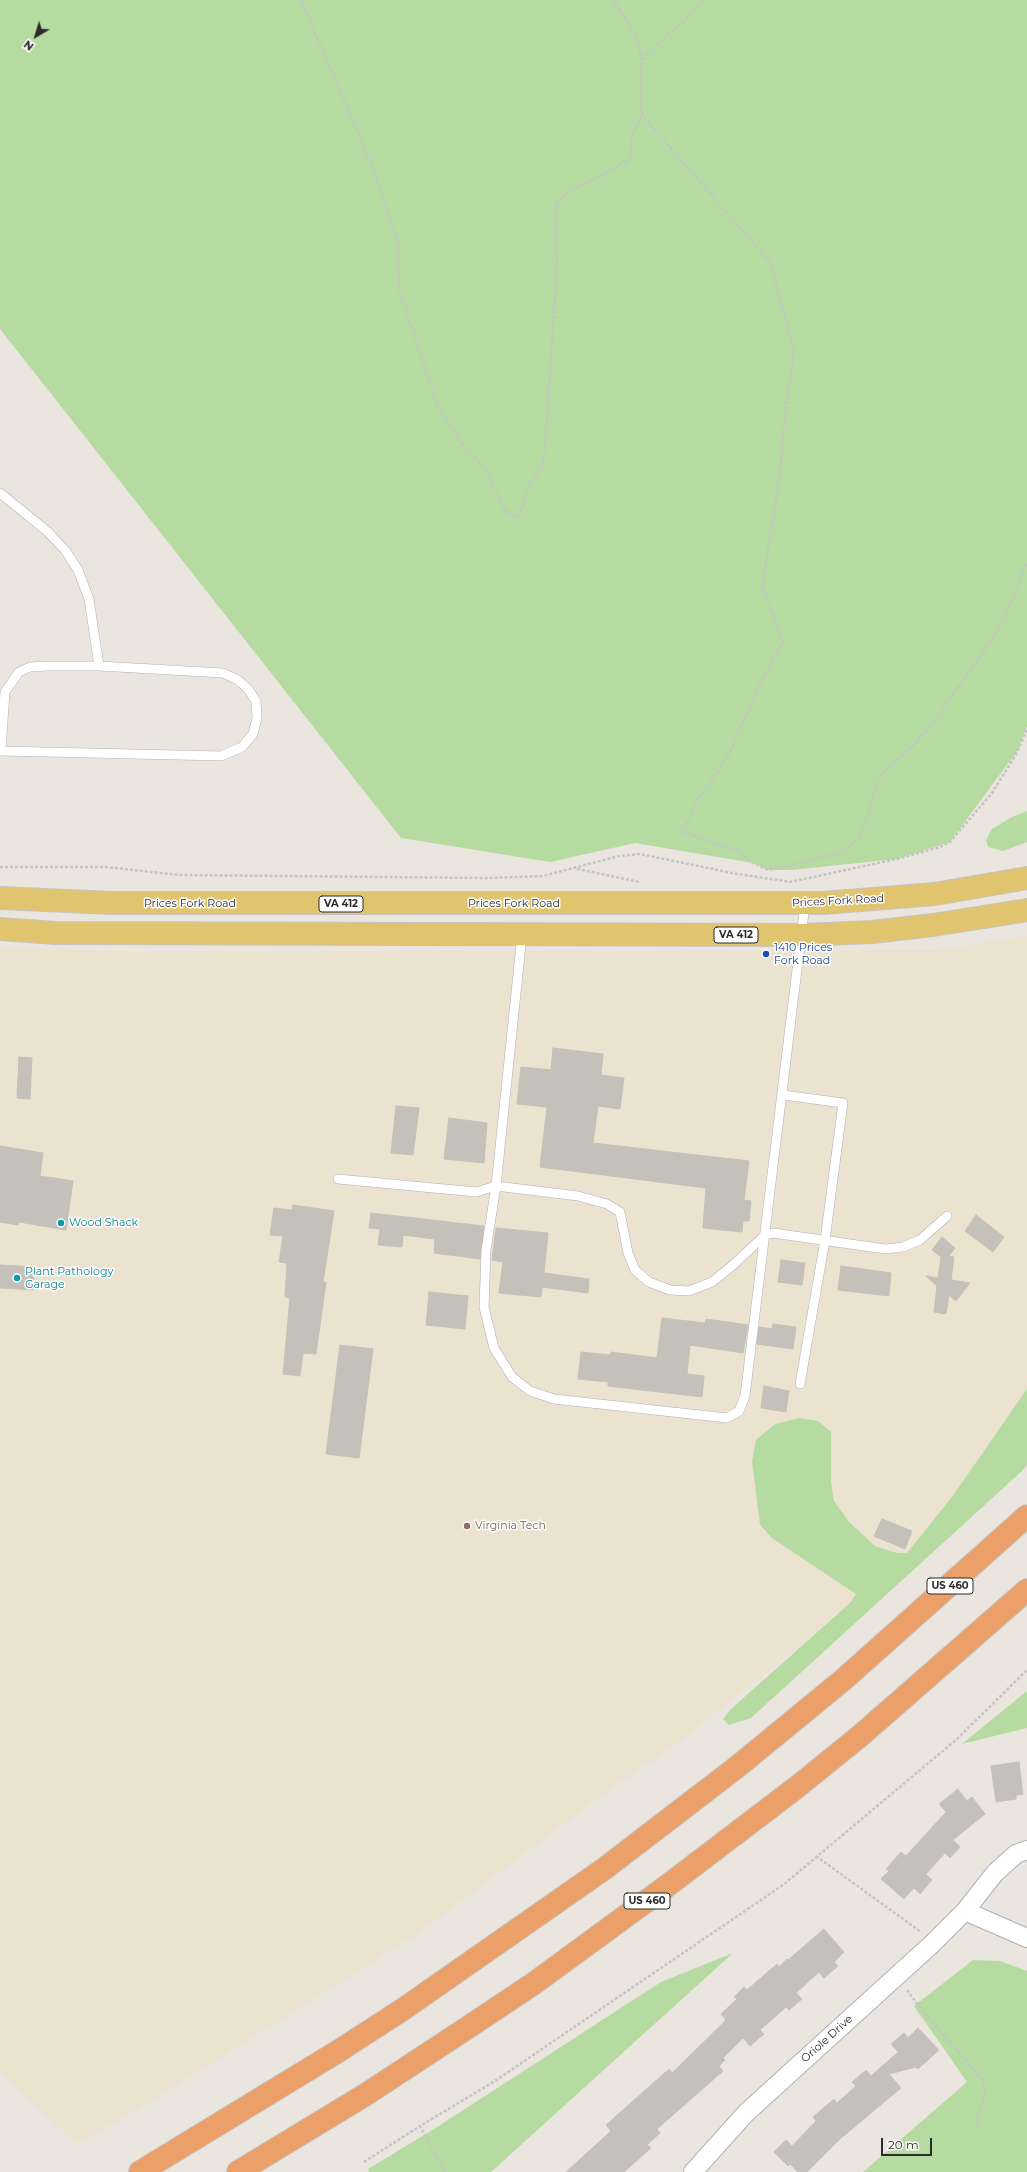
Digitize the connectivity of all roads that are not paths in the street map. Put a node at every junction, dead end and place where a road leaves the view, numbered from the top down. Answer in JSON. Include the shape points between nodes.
{"nodes":[{"id":1,"x":0,"y":493,"type":"edge"},
{"id":2,"x":99,"y":666,"type":"junction"},
{"id":3,"x":1,"y":751,"type":"edge"},
{"id":4,"x":1027,"y":878,"type":"edge"},
{"id":5,"x":0,"y":898,"type":"edge"},
{"id":6,"x":805,"y":904,"type":"junction"},
{"id":7,"x":1027,"y":910,"type":"edge"},
{"id":8,"x":0,"y":929,"type":"edge"},
{"id":9,"x":522,"y":935,"type":"junction"},
{"id":10,"x":802,"y":935,"type":"junction"},
{"id":11,"x":783,"y":1095,"type":"junction"},
{"id":12,"x":338,"y":1179,"type":"dead end"},
{"id":13,"x":496,"y":1186,"type":"junction"},
{"id":14,"x":947,"y":1216,"type":"dead end"},
{"id":15,"x":765,"y":1235,"type":"junction"},
{"id":16,"x":825,"y":1240,"type":"junction"},
{"id":17,"x":800,"y":1384,"type":"dead end"},
{"id":18,"x":1027,"y":1504,"type":"edge"},
{"id":19,"x":1027,"y":1516,"type":"edge"},
{"id":20,"x":1006,"y":1536,"type":"junction"},
{"id":21,"x":1027,"y":1590,"type":"edge"},
{"id":22,"x":1027,"y":1850,"type":"edge"},
{"id":23,"x":965,"y":1911,"type":"junction"},
{"id":24,"x":1027,"y":1938,"type":"edge"},
{"id":25,"x":140,"y":2172,"type":"edge"},
{"id":26,"x":238,"y":2172,"type":"edge"},
{"id":27,"x":693,"y":2172,"type":"edge"}],
"edges":[{"from":1,"to":2,"type":"lane","via":[[48,532],[65,550],[78,570],[89,599]]},
{"from":2,"to":3,"type":"lane","via":[[41,666],[19,672],[5,692]]},
{"from":2,"to":3,"type":"lane","via":[[223,673],[238,680],[256,701],[258,718],[253,734],[242,747],[221,756]]},
{"from":4,"to":6,"type":"main road","name":"Prices Fork Road","number":"VA 412","via":[[936,894]]},
{"from":5,"to":6,"type":"main road","name":"Prices Fork Road","number":"VA 412","via":[[112,903]]},
{"from":6,"to":10,"type":"lane"},
{"from":7,"to":10,"type":"main road","number":"VA 412","via":[[872,932]]},
{"from":8,"to":9,"type":"main road","number":"VA 412","via":[[63,934]]},
{"from":9,"to":10,"type":"main road","number":"VA 412"},
{"from":9,"to":13,"type":"lane"},
{"from":10,"to":11,"type":"lane"},
{"from":11,"to":15,"type":"lane"},
{"from":11,"to":16,"type":"lane","via":[[843,1103]]},
{"from":12,"to":13,"type":"lane","via":[[476,1192]]},
{"from":13,"to":15,"type":"lane","via":[[578,1196],[607,1204],[620,1212],[628,1254],[635,1270],[649,1282],[670,1290],[689,1291],[712,1282]]},
{"from":13,"to":15,"type":"lane","via":[[486,1250],[484,1307],[494,1348],[512,1377],[530,1391],[554,1399],[727,1418],[738,1411],[745,1396]]},
{"from":14,"to":16,"type":"lane","via":[[920,1240],[904,1247],[885,1249]]},
{"from":15,"to":16,"type":"lane","via":[[773,1233]]},
{"from":16,"to":17,"type":"lane"},
{"from":18,"to":20,"type":"highway"},
{"from":19,"to":20,"type":"highway","number":"US 460"},
{"from":20,"to":25,"type":"highway","number":"US 460","via":[[814,1704],[604,1869],[402,2010]]},
{"from":21,"to":26,"type":"highway","number":"US 460","via":[[854,1741],[667,1886],[552,1971],[365,2095]]},
{"from":22,"to":23,"type":"street","name":"Oriole Drive","via":[[1016,1854],[995,1873]]},
{"from":23,"to":24,"type":"street"},
{"from":23,"to":27,"type":"street","name":"Oriole Drive","via":[[746,2113]]}]}
